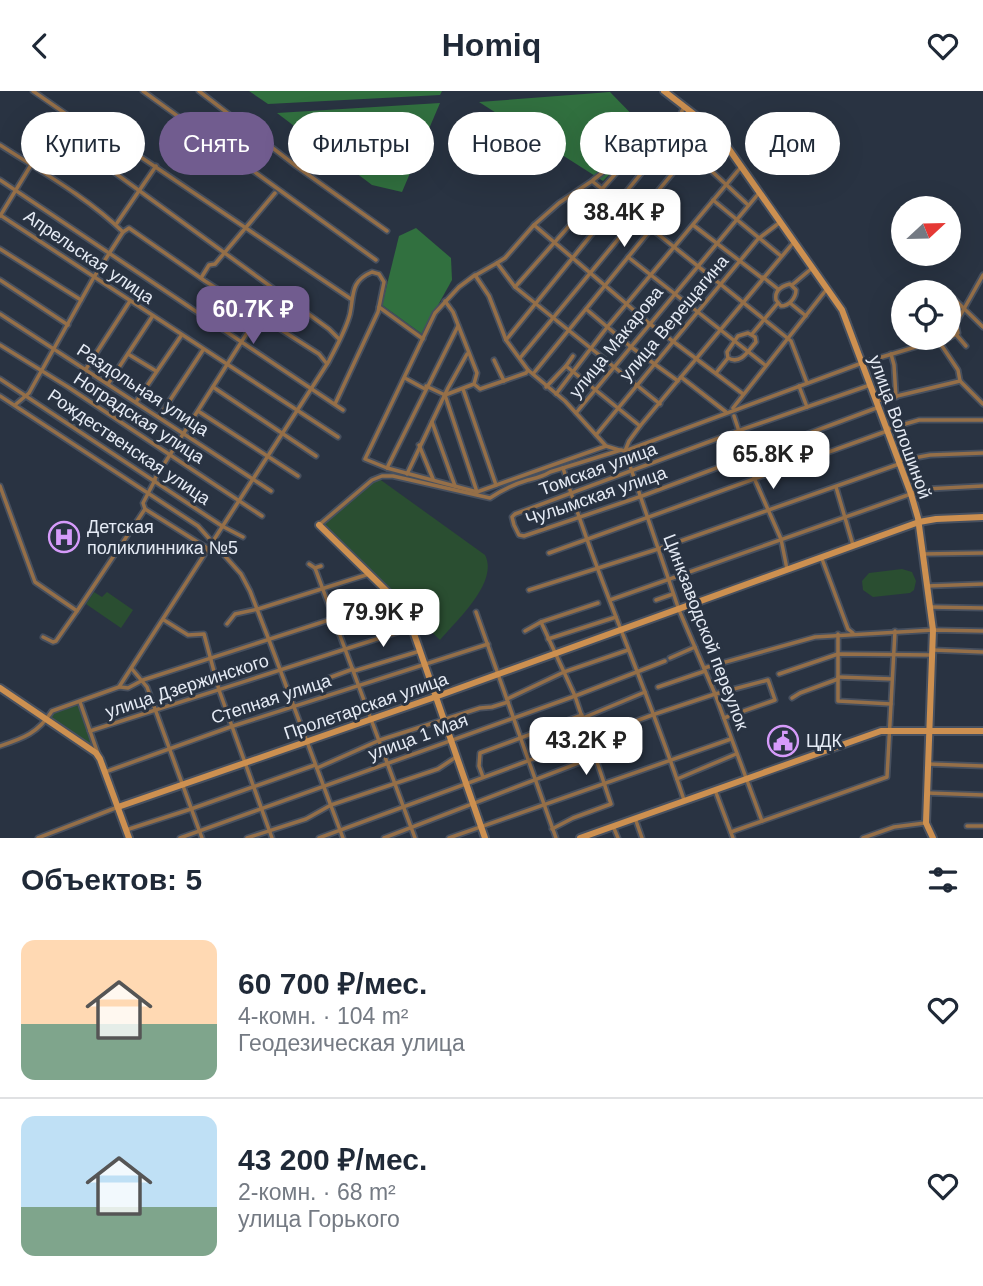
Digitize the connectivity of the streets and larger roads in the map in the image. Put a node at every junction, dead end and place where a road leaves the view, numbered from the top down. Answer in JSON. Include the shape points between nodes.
{"nodes":[{"id":1,"x":33,"y":91,"type":"edge"},
{"id":2,"x":143,"y":91,"type":"edge"},
{"id":3,"x":199,"y":91,"type":"edge"},
{"id":4,"x":664,"y":91,"type":"edge"},
{"id":5,"x":684,"y":107,"type":"junction"},
{"id":6,"x":63,"y":112,"type":"edge"},
{"id":7,"x":681,"y":112,"type":"edge"},
{"id":8,"x":691,"y":112,"type":"edge"},
{"id":9,"x":0,"y":145,"type":"edge"},
{"id":10,"x":731,"y":153,"type":"edge"},
{"id":11,"x":21,"y":159,"type":"edge"},
{"id":12,"x":145,"y":159,"type":"edge"},
{"id":13,"x":156,"y":166,"type":"junction"},
{"id":14,"x":741,"y":167,"type":"junction"},
{"id":15,"x":25,"y":175,"type":"edge"},
{"id":16,"x":46,"y":175,"type":"edge"},
{"id":17,"x":118,"y":175,"type":"edge"},
{"id":18,"x":600,"y":175,"type":"edge"},
{"id":19,"x":615,"y":175,"type":"edge"},
{"id":20,"x":641,"y":175,"type":"edge"},
{"id":21,"x":670,"y":175,"type":"edge"},
{"id":22,"x":716,"y":175,"type":"edge"},
{"id":23,"x":0,"y":180,"type":"edge"},
{"id":24,"x":592,"y":181,"type":"junction"},
{"id":25,"x":726,"y":184,"type":"junction"},
{"id":26,"x":604,"y":189,"type":"junction"},
{"id":27,"x":139,"y":190,"type":"junction"},
{"id":28,"x":16,"y":191,"type":"junction"},
{"id":29,"x":275,"y":193,"type":"dead end"},
{"id":30,"x":759,"y":193,"type":"junction"},
{"id":31,"x":713,"y":200,"type":"junction"},
{"id":32,"x":620,"y":203,"type":"junction"},
{"id":33,"x":748,"y":205,"type":"junction"},
{"id":34,"x":0,"y":215,"type":"edge"},
{"id":35,"x":636,"y":216,"type":"junction"},
{"id":36,"x":735,"y":220,"type":"junction"},
{"id":37,"x":779,"y":223,"type":"junction"},
{"id":38,"x":116,"y":225,"type":"junction"},
{"id":39,"x":534,"y":225,"type":"junction"},
{"id":40,"x":693,"y":225,"type":"junction"},
{"id":41,"x":246,"y":229,"type":"junction"},
{"id":42,"x":651,"y":229,"type":"junction"},
{"id":43,"x":387,"y":231,"type":"dead end"},
{"id":44,"x":124,"y":232,"type":"junction"},
{"id":45,"x":758,"y":239,"type":"junction"},
{"id":46,"x":793,"y":243,"type":"junction"},
{"id":47,"x":554,"y":244,"type":"junction"},
{"id":48,"x":715,"y":244,"type":"junction"},
{"id":49,"x":674,"y":248,"type":"junction"},
{"id":50,"x":0,"y":249,"type":"edge"},
{"id":51,"x":225,"y":252,"type":"junction"},
{"id":52,"x":108,"y":253,"type":"junction"},
{"id":53,"x":781,"y":256,"type":"junction"},
{"id":54,"x":628,"y":257,"type":"junction"},
{"id":55,"x":376,"y":260,"type":"dead end"},
{"id":56,"x":573,"y":260,"type":"junction"},
{"id":57,"x":739,"y":261,"type":"junction"},
{"id":58,"x":497,"y":263,"type":"junction"},
{"id":59,"x":697,"y":267,"type":"junction"},
{"id":60,"x":811,"y":269,"type":"junction"},
{"id":61,"x":589,"y":273,"type":"junction"},
{"id":62,"x":475,"y":275,"type":"junction"},
{"id":63,"x":651,"y":276,"type":"junction"},
{"id":64,"x":94,"y":277,"type":"junction"},
{"id":65,"x":201,"y":278,"type":"junction"},
{"id":66,"x":762,"y":278,"type":"junction"},
{"id":67,"x":982,"y":278,"type":"edge"},
{"id":68,"x":0,"y":280,"type":"edge"},
{"id":69,"x":720,"y":284,"type":"junction"},
{"id":70,"x":792,"y":285,"type":"junction"},
{"id":71,"x":605,"y":286,"type":"junction"},
{"id":72,"x":515,"y":287,"type":"junction"},
{"id":73,"x":778,"y":289,"type":"junction"},
{"id":74,"x":827,"y":290,"type":"junction"},
{"id":75,"x":673,"y":295,"type":"junction"},
{"id":76,"x":351,"y":299,"type":"junction"},
{"id":77,"x":82,"y":300,"type":"junction"},
{"id":78,"x":130,"y":301,"type":"junction"},
{"id":79,"x":445,"y":301,"type":"junction"},
{"id":80,"x":743,"y":303,"type":"junction"},
{"id":81,"x":778,"y":303,"type":"junction"},
{"id":82,"x":790,"y":303,"type":"junction"},
{"id":83,"x":536,"y":304,"type":"junction"},
{"id":84,"x":627,"y":305,"type":"junction"},
{"id":85,"x":961,"y":306,"type":"edge"},
{"id":86,"x":379,"y":307,"type":"junction"},
{"id":87,"x":586,"y":309,"type":"junction"},
{"id":88,"x":964,"y":309,"type":"junction"},
{"id":89,"x":697,"y":313,"type":"junction"},
{"id":90,"x":0,"y":314,"type":"edge"},
{"id":91,"x":259,"y":314,"type":"junction"},
{"id":92,"x":961,"y":314,"type":"edge"},
{"id":93,"x":806,"y":316,"type":"junction"},
{"id":94,"x":152,"y":317,"type":"junction"},
{"id":95,"x":552,"y":317,"type":"junction"},
{"id":96,"x":765,"y":320,"type":"junction"},
{"id":97,"x":68,"y":324,"type":"junction"},
{"id":98,"x":650,"y":324,"type":"junction"},
{"id":99,"x":458,"y":326,"type":"junction"},
{"id":100,"x":608,"y":326,"type":"junction"},
{"id":101,"x":983,"y":327,"type":"edge"},
{"id":102,"x":569,"y":330,"type":"junction"},
{"id":103,"x":719,"y":331,"type":"junction"},
{"id":104,"x":752,"y":335,"type":"junction"},
{"id":105,"x":181,"y":336,"type":"junction"},
{"id":106,"x":423,"y":338,"type":"junction"},
{"id":107,"x":787,"y":338,"type":"junction"},
{"id":108,"x":339,"y":339,"type":"junction"},
{"id":109,"x":506,"y":340,"type":"junction"},
{"id":110,"x":961,"y":340,"type":"edge"},
{"id":111,"x":673,"y":341,"type":"junction"},
{"id":112,"x":734,"y":341,"type":"junction"},
{"id":113,"x":241,"y":342,"type":"junction"},
{"id":114,"x":0,"y":345,"type":"edge"},
{"id":115,"x":966,"y":346,"type":"dead end"},
{"id":116,"x":631,"y":348,"type":"junction"},
{"id":117,"x":54,"y":349,"type":"junction"},
{"id":118,"x":592,"y":349,"type":"junction"},
{"id":119,"x":203,"y":350,"type":"junction"},
{"id":120,"x":905,"y":350,"type":"edge"},
{"id":121,"x":944,"y":350,"type":"edge"},
{"id":122,"x":748,"y":352,"type":"junction"},
{"id":123,"x":468,"y":353,"type":"junction"},
{"id":124,"x":128,"y":354,"type":"junction"},
{"id":125,"x":891,"y":354,"type":"junction"},
{"id":126,"x":573,"y":356,"type":"dead end"},
{"id":127,"x":520,"y":358,"type":"junction"},
{"id":128,"x":728,"y":358,"type":"junction"},
{"id":129,"x":696,"y":359,"type":"junction"},
{"id":130,"x":494,"y":360,"type":"dead end"},
{"id":131,"x":862,"y":363,"type":"junction"},
{"id":132,"x":327,"y":364,"type":"junction"},
{"id":133,"x":654,"y":364,"type":"junction"},
{"id":134,"x":227,"y":365,"type":"junction"},
{"id":135,"x":765,"y":365,"type":"junction"},
{"id":136,"x":566,"y":366,"type":"junction"},
{"id":137,"x":614,"y":367,"type":"junction"},
{"id":138,"x":86,"y":369,"type":"junction"},
{"id":139,"x":528,"y":370,"type":"junction"},
{"id":140,"x":42,"y":372,"type":"junction"},
{"id":141,"x":156,"y":372,"type":"junction"},
{"id":142,"x":573,"y":372,"type":"junction"},
{"id":143,"x":716,"y":373,"type":"junction"},
{"id":144,"x":533,"y":375,"type":"junction"},
{"id":145,"x":404,"y":378,"type":"junction"},
{"id":146,"x":0,"y":379,"type":"edge"},
{"id":147,"x":680,"y":379,"type":"junction"},
{"id":148,"x":504,"y":381,"type":"junction"},
{"id":149,"x":960,"y":381,"type":"junction"},
{"id":150,"x":807,"y":383,"type":"junction"},
{"id":151,"x":108,"y":384,"type":"junction"},
{"id":152,"x":474,"y":384,"type":"junction"},
{"id":153,"x":636,"y":385,"type":"junction"},
{"id":154,"x":870,"y":385,"type":"junction"},
{"id":155,"x":799,"y":386,"type":"junction"},
{"id":156,"x":214,"y":387,"type":"junction"},
{"id":157,"x":546,"y":387,"type":"junction"},
{"id":158,"x":426,"y":388,"type":"junction"},
{"id":159,"x":312,"y":389,"type":"junction"},
{"id":160,"x":463,"y":389,"type":"junction"},
{"id":161,"x":596,"y":390,"type":"junction"},
{"id":162,"x":983,"y":391,"type":"edge"},
{"id":163,"x":556,"y":394,"type":"junction"},
{"id":164,"x":743,"y":394,"type":"junction"},
{"id":165,"x":445,"y":395,"type":"junction"},
{"id":166,"x":0,"y":396,"type":"edge"},
{"id":167,"x":27,"y":396,"type":"junction"},
{"id":168,"x":975,"y":396,"type":"junction"},
{"id":169,"x":896,"y":397,"type":"junction"},
{"id":170,"x":136,"y":402,"type":"junction"},
{"id":171,"x":335,"y":404,"type":"junction"},
{"id":172,"x":660,"y":404,"type":"junction"},
{"id":173,"x":878,"y":404,"type":"junction"},
{"id":174,"x":983,"y":404,"type":"edge"},
{"id":175,"x":15,"y":405,"type":"junction"},
{"id":176,"x":618,"y":407,"type":"junction"},
{"id":177,"x":807,"y":407,"type":"junction"},
{"id":178,"x":732,"y":409,"type":"junction"},
{"id":179,"x":298,"y":410,"type":"junction"},
{"id":180,"x":343,"y":410,"type":"dead end"},
{"id":181,"x":198,"y":411,"type":"junction"},
{"id":182,"x":726,"y":412,"type":"junction"},
{"id":183,"x":576,"y":413,"type":"junction"},
{"id":184,"x":734,"y":416,"type":"dead end"},
{"id":185,"x":159,"y":417,"type":"junction"},
{"id":186,"x":983,"y":420,"type":"edge"},
{"id":187,"x":432,"y":422,"type":"junction"},
{"id":188,"x":640,"y":426,"type":"junction"},
{"id":189,"x":887,"y":430,"type":"junction"},
{"id":190,"x":738,"y":431,"type":"junction"},
{"id":191,"x":184,"y":433,"type":"junction"},
{"id":192,"x":284,"y":434,"type":"junction"},
{"id":193,"x":596,"y":435,"type":"junction"},
{"id":194,"x":338,"y":437,"type":"dead end"},
{"id":195,"x":419,"y":445,"type":"junction"},
{"id":196,"x":606,"y":446,"type":"junction"},
{"id":197,"x":623,"y":451,"type":"junction"},
{"id":198,"x":983,"y":453,"type":"edge"},
{"id":199,"x":169,"y":454,"type":"junction"},
{"id":200,"x":316,"y":456,"type":"dead end"},
{"id":201,"x":269,"y":457,"type":"junction"},
{"id":202,"x":747,"y":457,"type":"junction"},
{"id":203,"x":899,"y":463,"type":"junction"},
{"id":204,"x":387,"y":468,"type":"junction"},
{"id":205,"x":563,"y":468,"type":"junction"},
{"id":206,"x":633,"y":472,"type":"junction"},
{"id":207,"x":407,"y":474,"type":"junction"},
{"id":208,"x":298,"y":476,"type":"dead end"},
{"id":209,"x":254,"y":479,"type":"junction"},
{"id":210,"x":155,"y":480,"type":"junction"},
{"id":211,"x":434,"y":480,"type":"junction"},
{"id":212,"x":755,"y":480,"type":"junction"},
{"id":213,"x":496,"y":485,"type":"junction"},
{"id":214,"x":0,"y":486,"type":"edge"},
{"id":215,"x":455,"y":486,"type":"junction"},
{"id":216,"x":836,"y":487,"type":"junction"},
{"id":217,"x":983,"y":487,"type":"edge"},
{"id":218,"x":271,"y":491,"type":"dead end"},
{"id":219,"x":477,"y":492,"type":"junction"},
{"id":220,"x":571,"y":494,"type":"junction"},
{"id":221,"x":911,"y":494,"type":"junction"},
{"id":222,"x":148,"y":495,"type":"junction"},
{"id":223,"x":642,"y":496,"type":"junction"},
{"id":224,"x":239,"y":501,"type":"junction"},
{"id":225,"x":145,"y":509,"type":"junction"},
{"id":226,"x":768,"y":511,"type":"junction"},
{"id":227,"x":262,"y":516,"type":"dead end"},
{"id":228,"x":845,"y":516,"type":"junction"},
{"id":229,"x":983,"y":517,"type":"edge"},
{"id":230,"x":579,"y":519,"type":"junction"},
{"id":231,"x":649,"y":519,"type":"junction"},
{"id":232,"x":919,"y":522,"type":"junction"},
{"id":233,"x":318,"y":525,"type":"joint"},
{"id":234,"x":222,"y":526,"type":"junction"},
{"id":235,"x":519,"y":535,"type":"joint"},
{"id":236,"x":243,"y":537,"type":"dead end"},
{"id":237,"x":780,"y":539,"type":"junction"},
{"id":238,"x":213,"y":541,"type":"junction"},
{"id":239,"x":587,"y":541,"type":"junction"},
{"id":240,"x":853,"y":547,"type":"junction"},
{"id":241,"x":207,"y":548,"type":"junction"},
{"id":242,"x":659,"y":549,"type":"junction"},
{"id":243,"x":549,"y":553,"type":"dead end"},
{"id":244,"x":983,"y":553,"type":"edge"},
{"id":245,"x":923,"y":554,"type":"junction"},
{"id":246,"x":822,"y":559,"type":"junction"},
{"id":247,"x":309,"y":564,"type":"dead end"},
{"id":248,"x":321,"y":566,"type":"dead end"},
{"id":249,"x":315,"y":568,"type":"junction"},
{"id":250,"x":598,"y":570,"type":"junction"},
{"id":251,"x":788,"y":571,"type":"junction"},
{"id":252,"x":369,"y":574,"type":"junction"},
{"id":253,"x":668,"y":579,"type":"junction"},
{"id":254,"x":983,"y":584,"type":"edge"},
{"id":255,"x":927,"y":586,"type":"junction"},
{"id":256,"x":323,"y":588,"type":"junction"},
{"id":257,"x":529,"y":590,"type":"dead end"},
{"id":258,"x":673,"y":594,"type":"junction"},
{"id":259,"x":394,"y":599,"type":"junction"},
{"id":260,"x":610,"y":600,"type":"junction"},
{"id":261,"x":656,"y":600,"type":"dead end"},
{"id":262,"x":598,"y":603,"type":"dead end"},
{"id":263,"x":930,"y":607,"type":"junction"},
{"id":264,"x":983,"y":608,"type":"edge"},
{"id":265,"x":258,"y":609,"type":"junction"},
{"id":266,"x":679,"y":610,"type":"junction"},
{"id":267,"x":77,"y":611,"type":"junction"},
{"id":268,"x":476,"y":612,"type":"dead end"},
{"id":269,"x":616,"y":617,"type":"junction"},
{"id":270,"x":334,"y":619,"type":"junction"},
{"id":271,"x":164,"y":620,"type":"junction"},
{"id":272,"x":541,"y":622,"type":"junction"},
{"id":273,"x":227,"y":624,"type":"dead end"},
{"id":274,"x":412,"y":628,"type":"junction"},
{"id":275,"x":848,"y":629,"type":"junction"},
{"id":276,"x":933,"y":629,"type":"junction"},
{"id":277,"x":525,"y":631,"type":"dead end"},
{"id":278,"x":621,"y":631,"type":"junction"},
{"id":279,"x":895,"y":631,"type":"junction"},
{"id":280,"x":983,"y":631,"type":"edge"},
{"id":281,"x":853,"y":633,"type":"junction"},
{"id":282,"x":838,"y":634,"type":"junction"},
{"id":283,"x":844,"y":634,"type":"junction"},
{"id":284,"x":43,"y":636,"type":"dead end"},
{"id":285,"x":550,"y":638,"type":"junction"},
{"id":286,"x":269,"y":640,"type":"junction"},
{"id":287,"x":488,"y":644,"type":"junction"},
{"id":288,"x":695,"y":647,"type":"junction"},
{"id":289,"x":346,"y":649,"type":"junction"},
{"id":290,"x":628,"y":650,"type":"junction"},
{"id":291,"x":420,"y":651,"type":"junction"},
{"id":292,"x":983,"y":652,"type":"edge"},
{"id":293,"x":933,"y":653,"type":"junction"},
{"id":294,"x":555,"y":654,"type":"junction"},
{"id":295,"x":838,"y":655,"type":"junction"},
{"id":296,"x":893,"y":656,"type":"junction"},
{"id":297,"x":210,"y":659,"type":"junction"},
{"id":298,"x":424,"y":663,"type":"junction"},
{"id":299,"x":132,"y":669,"type":"junction"},
{"id":300,"x":280,"y":670,"type":"junction"},
{"id":301,"x":353,"y":670,"type":"junction"},
{"id":302,"x":704,"y":670,"type":"junction"},
{"id":303,"x":637,"y":672,"type":"junction"},
{"id":304,"x":564,"y":673,"type":"junction"},
{"id":305,"x":779,"y":674,"type":"dead end"},
{"id":306,"x":498,"y":675,"type":"junction"},
{"id":307,"x":838,"y":678,"type":"junction"},
{"id":308,"x":892,"y":679,"type":"junction"},
{"id":309,"x":143,"y":680,"type":"junction"},
{"id":310,"x":359,"y":685,"type":"junction"},
{"id":311,"x":119,"y":687,"type":"junction"},
{"id":312,"x":658,"y":687,"type":"dead end"},
{"id":313,"x":0,"y":688,"type":"edge"},
{"id":314,"x":219,"y":690,"type":"junction"},
{"id":315,"x":645,"y":692,"type":"junction"},
{"id":316,"x":288,"y":693,"type":"junction"},
{"id":317,"x":715,"y":694,"type":"junction"},
{"id":318,"x":575,"y":696,"type":"junction"},
{"id":319,"x":435,"y":697,"type":"junction"},
{"id":320,"x":792,"y":698,"type":"dead end"},
{"id":321,"x":507,"y":700,"type":"junction"},
{"id":322,"x":80,"y":701,"type":"junction"},
{"id":323,"x":891,"y":704,"type":"junction"},
{"id":324,"x":293,"y":706,"type":"junction"},
{"id":325,"x":156,"y":711,"type":"junction"},
{"id":326,"x":655,"y":714,"type":"junction"},
{"id":327,"x":583,"y":716,"type":"junction"},
{"id":328,"x":513,"y":718,"type":"junction"},
{"id":329,"x":723,"y":718,"type":"junction"},
{"id":330,"x":47,"y":719,"type":"junction"},
{"id":331,"x":372,"y":719,"type":"junction"},
{"id":332,"x":443,"y":721,"type":"junction"},
{"id":333,"x":233,"y":726,"type":"junction"},
{"id":334,"x":890,"y":730,"type":"junction"},
{"id":335,"x":90,"y":731,"type":"junction"},
{"id":336,"x":930,"y":731,"type":"junction"},
{"id":337,"x":983,"y":731,"type":"edge"},
{"id":338,"x":520,"y":738,"type":"junction"},
{"id":339,"x":731,"y":739,"type":"junction"},
{"id":340,"x":380,"y":740,"type":"junction"},
{"id":341,"x":588,"y":740,"type":"junction"},
{"id":342,"x":306,"y":741,"type":"junction"},
{"id":343,"x":450,"y":741,"type":"junction"},
{"id":344,"x":0,"y":746,"type":"edge"},
{"id":345,"x":170,"y":749,"type":"junction"},
{"id":346,"x":737,"y":754,"type":"junction"},
{"id":347,"x":594,"y":756,"type":"junction"},
{"id":348,"x":456,"y":757,"type":"junction"},
{"id":349,"x":100,"y":759,"type":"junction"},
{"id":350,"x":670,"y":759,"type":"junction"},
{"id":351,"x":245,"y":761,"type":"junction"},
{"id":352,"x":528,"y":761,"type":"junction"},
{"id":353,"x":388,"y":764,"type":"junction"},
{"id":354,"x":928,"y":764,"type":"junction"},
{"id":355,"x":316,"y":766,"type":"junction"},
{"id":356,"x":983,"y":766,"type":"edge"},
{"id":357,"x":104,"y":772,"type":"junction"},
{"id":358,"x":483,"y":777,"type":"junction"},
{"id":359,"x":746,"y":777,"type":"junction"},
{"id":360,"x":535,"y":779,"type":"junction"},
{"id":361,"x":677,"y":779,"type":"junction"},
{"id":362,"x":395,"y":783,"type":"junction"},
{"id":363,"x":182,"y":784,"type":"junction"},
{"id":364,"x":466,"y":784,"type":"junction"},
{"id":365,"x":605,"y":784,"type":"junction"},
{"id":366,"x":254,"y":785,"type":"junction"},
{"id":367,"x":324,"y":786,"type":"junction"},
{"id":368,"x":715,"y":789,"type":"junction"},
{"id":369,"x":927,"y":793,"type":"junction"},
{"id":370,"x":983,"y":795,"type":"edge"},
{"id":371,"x":684,"y":800,"type":"junction"},
{"id":372,"x":472,"y":804,"type":"junction"},
{"id":373,"x":544,"y":804,"type":"junction"},
{"id":374,"x":331,"y":805,"type":"junction"},
{"id":375,"x":118,"y":807,"type":"junction"},
{"id":376,"x":404,"y":807,"type":"junction"},
{"id":377,"x":191,"y":809,"type":"junction"},
{"id":378,"x":263,"y":809,"type":"junction"},
{"id":379,"x":635,"y":818,"type":"junction"},
{"id":380,"x":762,"y":821,"type":"junction"},
{"id":381,"x":926,"y":823,"type":"junction"},
{"id":382,"x":411,"y":826,"type":"junction"},
{"id":383,"x":613,"y":826,"type":"junction"},
{"id":384,"x":967,"y":826,"type":"dead end"},
{"id":385,"x":983,"y":826,"type":"edge"},
{"id":386,"x":481,"y":827,"type":"junction"},
{"id":387,"x":552,"y":829,"type":"junction"},
{"id":388,"x":126,"y":830,"type":"junction"},
{"id":389,"x":269,"y":830,"type":"junction"},
{"id":390,"x":340,"y":830,"type":"junction"},
{"id":391,"x":199,"y":831,"type":"junction"},
{"id":392,"x":54,"y":832,"type":"junction"},
{"id":393,"x":731,"y":832,"type":"junction"},
{"id":394,"x":38,"y":838,"type":"edge"},
{"id":395,"x":56,"y":838,"type":"edge"},
{"id":396,"x":129,"y":838,"type":"edge"},
{"id":397,"x":180,"y":838,"type":"edge"},
{"id":398,"x":202,"y":838,"type":"edge"},
{"id":399,"x":247,"y":838,"type":"edge"},
{"id":400,"x":272,"y":838,"type":"edge"},
{"id":401,"x":319,"y":838,"type":"edge"},
{"id":402,"x":343,"y":838,"type":"edge"},
{"id":403,"x":384,"y":838,"type":"edge"},
{"id":404,"x":415,"y":838,"type":"edge"},
{"id":405,"x":449,"y":838,"type":"edge"},
{"id":406,"x":485,"y":838,"type":"edge"},
{"id":407,"x":555,"y":838,"type":"edge"},
{"id":408,"x":580,"y":838,"type":"edge"},
{"id":409,"x":618,"y":838,"type":"edge"},
{"id":410,"x":642,"y":838,"type":"edge"},
{"id":411,"x":733,"y":838,"type":"edge"},
{"id":412,"x":863,"y":838,"type":"edge"},
{"id":413,"x":933,"y":838,"type":"edge"}],
"edges":[{"from":1,"to":6,"type":"street"},
{"from":2,"to":55,"type":"street"},
{"from":3,"to":43,"type":"street"},
{"from":4,"to":5,"type":"street","name":"улица Волошиной"},
{"from":5,"to":7,"type":"street"},
{"from":5,"to":8,"type":"street","name":"улица Волошиной"},
{"from":9,"to":11,"type":"street"},
{"from":10,"to":14,"type":"street","name":"улица Волошиной"},
{"from":12,"to":13,"type":"street"},
{"from":13,"to":27,"type":"street"},
{"from":13,"to":41,"type":"street"},
{"from":14,"to":25,"type":"street"},
{"from":14,"to":30,"type":"street","name":"улица Волошиной"},
{"from":15,"to":28,"type":"street"},
{"from":16,"to":38,"type":"street"},
{"from":17,"to":27,"type":"street"},
{"from":18,"to":24,"type":"street"},
{"from":19,"to":26,"type":"street"},
{"from":20,"to":32,"type":"street"},
{"from":21,"to":35,"type":"street"},
{"from":22,"to":25,"type":"street"},
{"from":23,"to":28,"type":"street"},
{"from":24,"to":26,"type":"street"},
{"from":24,"to":39,"type":"street"},
{"from":25,"to":31,"type":"street"},
{"from":25,"to":33,"type":"street"},
{"from":26,"to":32,"type":"street"},
{"from":26,"to":47,"type":"street"},
{"from":27,"to":38,"type":"street"},
{"from":27,"to":51,"type":"street"},
{"from":28,"to":34,"type":"street"},
{"from":28,"to":52,"type":"street"},
{"from":29,"to":41,"type":"street"},
{"from":30,"to":33,"type":"street","name":"улица Макарова"},
{"from":30,"to":37,"type":"street","name":"улица Волошиной"},
{"from":31,"to":36,"type":"street"},
{"from":31,"to":40,"type":"street"},
{"from":32,"to":35,"type":"street"},
{"from":32,"to":56,"type":"street"},
{"from":33,"to":36,"type":"street","name":"улица Макарова"},
{"from":34,"to":64,"type":"street","name":"Апрельская улица"},
{"from":35,"to":42,"type":"street"},
{"from":35,"to":61,"type":"street"},
{"from":36,"to":45,"type":"street"},
{"from":36,"to":48,"type":"street","name":"улица Макарова"},
{"from":37,"to":45,"type":"street","name":"улица Верещагина"},
{"from":37,"to":46,"type":"street","name":"улица Волошиной"},
{"from":38,"to":44,"type":"street"},
{"from":39,"to":47,"type":"street"},
{"from":39,"to":58,"type":"street"},
{"from":40,"to":48,"type":"street"},
{"from":40,"to":49,"type":"street"},
{"from":41,"to":51,"type":"street"},
{"from":41,"to":76,"type":"street"},
{"from":42,"to":49,"type":"street"},
{"from":42,"to":54,"type":"street"},
{"from":44,"to":52,"type":"street"},
{"from":44,"to":65,"type":"street","via":[[129,228]]},
{"from":45,"to":53,"type":"street"},
{"from":45,"to":57,"type":"street","name":"улица Верещагина"},
{"from":46,"to":53,"type":"street"},
{"from":46,"to":60,"type":"street","name":"улица Волошиной"},
{"from":47,"to":56,"type":"street"},
{"from":47,"to":72,"type":"street"},
{"from":48,"to":57,"type":"street"},
{"from":48,"to":59,"type":"street","name":"улица Макарова"},
{"from":49,"to":59,"type":"street"},
{"from":49,"to":63,"type":"street"},
{"from":50,"to":77,"type":"street"},
{"from":51,"to":65,"type":"street"},
{"from":51,"to":108,"type":"street"},
{"from":52,"to":64,"type":"street"},
{"from":52,"to":113,"type":"street"},
{"from":53,"to":66,"type":"street"},
{"from":54,"to":63,"type":"street"},
{"from":54,"to":71,"type":"street"},
{"from":56,"to":61,"type":"street"},
{"from":56,"to":83,"type":"street"},
{"from":57,"to":66,"type":"street"},
{"from":57,"to":69,"type":"street","name":"улица Верещагина"},
{"from":58,"to":62,"type":"street"},
{"from":58,"to":72,"type":"street"},
{"from":59,"to":69,"type":"street"},
{"from":59,"to":75,"type":"street","name":"улица Макарова"},
{"from":60,"to":70,"type":"street"},
{"from":60,"to":74,"type":"street","name":"улица Волошиной"},
{"from":61,"to":71,"type":"street"},
{"from":61,"to":95,"type":"street"},
{"from":62,"to":79,"type":"street"},
{"from":62,"to":109,"type":"street","via":[[489,296]]},
{"from":63,"to":75,"type":"street"},
{"from":63,"to":84,"type":"street"},
{"from":64,"to":77,"type":"street"},
{"from":64,"to":78,"type":"street","name":"Апрельская улица"},
{"from":65,"to":91,"type":"street"},
{"from":66,"to":73,"type":"street"},
{"from":66,"to":80,"type":"street"},
{"from":67,"to":88,"type":"street"},
{"from":68,"to":97,"type":"street"},
{"from":69,"to":80,"type":"street"},
{"from":69,"to":89,"type":"street","name":"улица Верещагина"},
{"from":70,"to":73,"type":"street"},
{"from":70,"to":82,"type":"street","via":[[797,293]]},
{"from":71,"to":84,"type":"street"},
{"from":71,"to":87,"type":"street"},
{"from":72,"to":83,"type":"street"},
{"from":73,"to":81,"type":"street"},
{"from":74,"to":93,"type":"street"},
{"from":74,"to":131,"type":"street","name":"улица Волошиной","via":[[844,314]]},
{"from":75,"to":89,"type":"street"},
{"from":75,"to":98,"type":"street","name":"улица Макарова"},
{"from":76,"to":86,"type":"street","via":[[362,276],[372,272],[384,282]]},
{"from":76,"to":108,"type":"street"},
{"from":77,"to":97,"type":"street"},
{"from":78,"to":94,"type":"street","name":"Апрельская улица"},
{"from":78,"to":138,"type":"street"},
{"from":79,"to":99,"type":"street"},
{"from":79,"to":106,"type":"street"},
{"from":80,"to":96,"type":"street"},
{"from":80,"to":103,"type":"street"},
{"from":81,"to":82,"type":"street"},
{"from":81,"to":96,"type":"street"},
{"from":82,"to":93,"type":"street"},
{"from":83,"to":95,"type":"street"},
{"from":83,"to":109,"type":"street"},
{"from":84,"to":98,"type":"street"},
{"from":84,"to":100,"type":"street"},
{"from":85,"to":88,"type":"street"},
{"from":86,"to":106,"type":"street"},
{"from":86,"to":171,"type":"street"},
{"from":87,"to":100,"type":"street"},
{"from":87,"to":102,"type":"street"},
{"from":88,"to":92,"type":"street"},
{"from":88,"to":101,"type":"street"},
{"from":89,"to":103,"type":"street"},
{"from":89,"to":111,"type":"street","name":"улица Верещагина"},
{"from":90,"to":117,"type":"street","name":"Раздольная улица"},
{"from":91,"to":113,"type":"street"},
{"from":91,"to":132,"type":"street"},
{"from":93,"to":107,"type":"street"},
{"from":94,"to":105,"type":"street","name":"Апрельская улица"},
{"from":94,"to":124,"type":"street"},
{"from":95,"to":102,"type":"street"},
{"from":95,"to":127,"type":"street"},
{"from":96,"to":104,"type":"street"},
{"from":96,"to":107,"type":"street"},
{"from":97,"to":117,"type":"street"},
{"from":98,"to":111,"type":"street"},
{"from":98,"to":116,"type":"street","name":"улица Макарова"},
{"from":99,"to":123,"type":"street"},
{"from":99,"to":158,"type":"street"},
{"from":100,"to":116,"type":"street"},
{"from":100,"to":118,"type":"street"},
{"from":102,"to":118,"type":"street"},
{"from":102,"to":144,"type":"street"},
{"from":103,"to":112,"type":"street"},
{"from":103,"to":129,"type":"street"},
{"from":104,"to":112,"type":"street","via":[[745,333]]},
{"from":104,"to":122,"type":"street","via":[[756,342]]},
{"from":105,"to":119,"type":"street","name":"Апрельская улица"},
{"from":105,"to":141,"type":"street"},
{"from":106,"to":145,"type":"street"},
{"from":107,"to":135,"type":"street"},
{"from":107,"to":150,"type":"street"},
{"from":108,"to":132,"type":"street"},
{"from":109,"to":127,"type":"street"},
{"from":110,"to":115,"type":"street"},
{"from":111,"to":129,"type":"street"},
{"from":111,"to":133,"type":"street","name":"улица Верещагина"},
{"from":112,"to":122,"type":"street"},
{"from":112,"to":128,"type":"street"},
{"from":113,"to":134,"type":"street"},
{"from":113,"to":159,"type":"street"},
{"from":114,"to":140,"type":"street","name":"Ноградская улица"},
{"from":116,"to":133,"type":"street"},
{"from":116,"to":137,"type":"street","name":"улица Макарова"},
{"from":117,"to":138,"type":"street","name":"Раздольная улица"},
{"from":117,"to":140,"type":"street"},
{"from":118,"to":137,"type":"street"},
{"from":118,"to":142,"type":"street"},
{"from":119,"to":134,"type":"street","name":"Апрельская улица"},
{"from":119,"to":185,"type":"street"},
{"from":120,"to":125,"type":"street"},
{"from":121,"to":149,"type":"street"},
{"from":122,"to":128,"type":"street","via":[[741,360]]},
{"from":122,"to":135,"type":"street"},
{"from":123,"to":152,"type":"street","via":[[477,373]]},
{"from":123,"to":165,"type":"street"},
{"from":124,"to":141,"type":"street"},
{"from":124,"to":151,"type":"street"},
{"from":125,"to":131,"type":"street"},
{"from":125,"to":169,"type":"street"},
{"from":126,"to":136,"type":"street"},
{"from":127,"to":139,"type":"street"},
{"from":128,"to":143,"type":"street"},
{"from":129,"to":143,"type":"street"},
{"from":129,"to":147,"type":"street"},
{"from":130,"to":148,"type":"street"},
{"from":131,"to":150,"type":"street"},
{"from":131,"to":154,"type":"street","name":"улица Волошиной"},
{"from":132,"to":159,"type":"street"},
{"from":133,"to":147,"type":"street"},
{"from":133,"to":153,"type":"street","name":"улица Верещагина"},
{"from":134,"to":156,"type":"street"},
{"from":134,"to":179,"type":"street","name":"Апрельская улица"},
{"from":135,"to":164,"type":"street"},
{"from":136,"to":142,"type":"street"},
{"from":136,"to":157,"type":"street"},
{"from":137,"to":153,"type":"street"},
{"from":137,"to":161,"type":"street","name":"улица Макарова"},
{"from":138,"to":151,"type":"street","name":"Раздольная улица"},
{"from":139,"to":144,"type":"street"},
{"from":139,"to":148,"type":"street"},
{"from":140,"to":167,"type":"street"},
{"from":140,"to":199,"type":"street","name":"Ноградская улица"},
{"from":141,"to":170,"type":"street"},
{"from":142,"to":161,"type":"street"},
{"from":142,"to":163,"type":"street"},
{"from":143,"to":164,"type":"street"},
{"from":144,"to":157,"type":"street"},
{"from":145,"to":158,"type":"street"},
{"from":145,"to":204,"type":"street","via":[[365,459]]},
{"from":146,"to":167,"type":"street","name":"Рождественская улица"},
{"from":147,"to":172,"type":"street"},
{"from":147,"to":182,"type":"street"},
{"from":148,"to":152,"type":"street","via":[[480,389]]},
{"from":149,"to":168,"type":"street"},
{"from":149,"to":169,"type":"street","name":"Чулымская улица"},
{"from":150,"to":155,"type":"street"},
{"from":151,"to":170,"type":"street","name":"Раздольная улица"},
{"from":152,"to":160,"type":"street"},
{"from":153,"to":172,"type":"street"},
{"from":153,"to":176,"type":"street","name":"улица Верещагина"},
{"from":154,"to":173,"type":"street","name":"улица Волошиной"},
{"from":154,"to":177,"type":"street","name":"Томская улица"},
{"from":155,"to":177,"type":"street"},
{"from":155,"to":178,"type":"street"},
{"from":156,"to":181,"type":"street"},
{"from":156,"to":192,"type":"street"},
{"from":157,"to":163,"type":"street"},
{"from":158,"to":165,"type":"street"},
{"from":158,"to":204,"type":"street"},
{"from":159,"to":171,"type":"street"},
{"from":159,"to":179,"type":"street"},
{"from":160,"to":165,"type":"street"},
{"from":160,"to":213,"type":"street"},
{"from":161,"to":176,"type":"street"},
{"from":161,"to":183,"type":"street","name":"улица Макарова"},
{"from":162,"to":168,"type":"street"},
{"from":163,"to":183,"type":"street"},
{"from":164,"to":178,"type":"street"},
{"from":165,"to":187,"type":"street"},
{"from":165,"to":219,"type":"street"},
{"from":166,"to":175,"type":"street"},
{"from":167,"to":175,"type":"street"},
{"from":167,"to":210,"type":"street","name":"Рождественская улица"},
{"from":168,"to":174,"type":"street"},
{"from":169,"to":173,"type":"street","name":"Чулымская улица"},
{"from":170,"to":185,"type":"street","name":"Раздольная улица"},
{"from":171,"to":180,"type":"street"},
{"from":172,"to":188,"type":"street"},
{"from":173,"to":189,"type":"street","name":"улица Волошиной"},
{"from":173,"to":202,"type":"street","name":"Чулымская улица"},
{"from":175,"to":222,"type":"street"},
{"from":176,"to":188,"type":"street"},
{"from":176,"to":193,"type":"street","name":"улица Верещагина"},
{"from":177,"to":190,"type":"street","name":"Томская улица"},
{"from":178,"to":182,"type":"street"},
{"from":179,"to":192,"type":"street"},
{"from":179,"to":194,"type":"street","name":"Апрельская улица"},
{"from":181,"to":191,"type":"street"},
{"from":181,"to":201,"type":"street"},
{"from":182,"to":197,"type":"street"},
{"from":183,"to":193,"type":"street"},
{"from":184,"to":190,"type":"street"},
{"from":185,"to":191,"type":"street","name":"Раздольная улица"},
{"from":186,"to":189,"type":"street","via":[[915,421]]},
{"from":187,"to":195,"type":"street"},
{"from":187,"to":215,"type":"street"},
{"from":188,"to":197,"type":"street"},
{"from":189,"to":203,"type":"street","name":"улица Волошиной"},
{"from":189,"to":212,"type":"street"},
{"from":190,"to":202,"type":"street"},
{"from":190,"to":206,"type":"street","name":"Томская улица"},
{"from":191,"to":199,"type":"street"},
{"from":191,"to":209,"type":"street","name":"Раздольная улица"},
{"from":192,"to":200,"type":"street"},
{"from":192,"to":201,"type":"street"},
{"from":193,"to":196,"type":"street"},
{"from":195,"to":207,"type":"street"},
{"from":195,"to":211,"type":"street"},
{"from":196,"to":197,"type":"street"},
{"from":196,"to":213,"type":"street"},
{"from":197,"to":205,"type":"street"},
{"from":197,"to":206,"type":"street","name":"Цинкзаводской переулок"},
{"from":198,"to":203,"type":"street","via":[[930,455]]},
{"from":199,"to":210,"type":"street"},
{"from":199,"to":224,"type":"street","name":"Ноградская улица"},
{"from":201,"to":208,"type":"street"},
{"from":201,"to":209,"type":"street"},
{"from":202,"to":212,"type":"street"},
{"from":202,"to":223,"type":"street","name":"Чулымская улица"},
{"from":203,"to":216,"type":"street"},
{"from":203,"to":221,"type":"street","name":"улица Волошиной"},
{"from":204,"to":207,"type":"street"},
{"from":205,"to":220,"type":"street"},
{"from":205,"to":233,"type":"street","via":[[490,498],[382,476]]},
{"from":206,"to":220,"type":"street","name":"Томская улица"},
{"from":206,"to":223,"type":"street","name":"Цинкзаводской переулок"},
{"from":207,"to":211,"type":"street"},
{"from":209,"to":218,"type":"street","name":"Раздольная улица"},
{"from":209,"to":224,"type":"street"},
{"from":210,"to":222,"type":"street"},
{"from":210,"to":234,"type":"street","name":"Рождественская улица"},
{"from":211,"to":215,"type":"street"},
{"from":212,"to":226,"type":"street"},
{"from":212,"to":231,"type":"street"},
{"from":213,"to":219,"type":"street"},
{"from":214,"to":267,"type":"street","via":[[35,582]]},
{"from":215,"to":219,"type":"street"},
{"from":216,"to":226,"type":"street"},
{"from":216,"to":228,"type":"street"},
{"from":217,"to":221,"type":"street","via":[[925,488]]},
{"from":220,"to":230,"type":"street"},
{"from":220,"to":235,"type":"street","name":"Томская улица","via":[[515,514],[512,520]]},
{"from":221,"to":228,"type":"street"},
{"from":221,"to":232,"type":"street","name":"улица Волошиной"},
{"from":222,"to":225,"type":"street","via":[[142,505]]},
{"from":222,"to":238,"type":"street","via":[[198,526]]},
{"from":223,"to":230,"type":"street","name":"Чулымская улица"},
{"from":223,"to":231,"type":"street","name":"Цинкзаводской переулок"},
{"from":224,"to":227,"type":"street","name":"Ноградская улица"},
{"from":224,"to":234,"type":"street"},
{"from":225,"to":241,"type":"street"},
{"from":225,"to":267,"type":"street"},
{"from":226,"to":237,"type":"street"},
{"from":226,"to":242,"type":"street"},
{"from":228,"to":237,"type":"street"},
{"from":228,"to":240,"type":"street"},
{"from":229,"to":232,"type":"street","name":"Пролетарская улица"},
{"from":230,"to":235,"type":"street","name":"Чулымская улица"},
{"from":230,"to":239,"type":"street"},
{"from":231,"to":239,"type":"street"},
{"from":231,"to":242,"type":"street","name":"Цинкзаводской переулок"},
{"from":232,"to":240,"type":"street","name":"Пролетарская улица"},
{"from":232,"to":245,"type":"street","name":"улица Волошиной"},
{"from":233,"to":252,"type":"street"},
{"from":234,"to":236,"type":"street","name":"Рождественская улица"},
{"from":234,"to":238,"type":"street"},
{"from":237,"to":251,"type":"street"},
{"from":237,"to":253,"type":"street"},
{"from":238,"to":241,"type":"street"},
{"from":238,"to":265,"type":"street","via":[[246,581]]},
{"from":239,"to":243,"type":"street"},
{"from":239,"to":250,"type":"street"},
{"from":240,"to":246,"type":"street","name":"Пролетарская улица"},
{"from":241,"to":271,"type":"street"},
{"from":242,"to":250,"type":"street"},
{"from":242,"to":253,"type":"street","name":"Цинкзаводской переулок"},
{"from":244,"to":245,"type":"street"},
{"from":245,"to":255,"type":"street","name":"улица Волошиной"},
{"from":246,"to":251,"type":"street","name":"Пролетарская улица"},
{"from":246,"to":275,"type":"street"},
{"from":247,"to":249,"type":"street"},
{"from":248,"to":249,"type":"street"},
{"from":249,"to":256,"type":"street"},
{"from":250,"to":257,"type":"street"},
{"from":250,"to":260,"type":"street"},
{"from":251,"to":266,"type":"street","name":"Пролетарская улица"},
{"from":252,"to":256,"type":"street"},
{"from":252,"to":259,"type":"street"},
{"from":253,"to":258,"type":"street","name":"Цинкзаводской переулок"},
{"from":253,"to":260,"type":"street"},
{"from":254,"to":255,"type":"street"},
{"from":255,"to":263,"type":"street","name":"улица Волошиной"},
{"from":256,"to":265,"type":"street"},
{"from":256,"to":270,"type":"street"},
{"from":258,"to":261,"type":"street"},
{"from":258,"to":266,"type":"street","name":"Цинкзаводской переулок"},
{"from":259,"to":270,"type":"street"},
{"from":259,"to":274,"type":"street"},
{"from":260,"to":269,"type":"street"},
{"from":262,"to":272,"type":"street"},
{"from":263,"to":264,"type":"street"},
{"from":263,"to":276,"type":"street","name":"улица Волошиной"},
{"from":265,"to":273,"type":"street","via":[[235,614]]},
{"from":265,"to":286,"type":"street"},
{"from":266,"to":278,"type":"street","name":"Пролетарская улица"},
{"from":266,"to":288,"type":"street","name":"Цинкзаводской переулок"},
{"from":267,"to":284,"type":"street","via":[[56,641]]},
{"from":268,"to":287,"type":"street"},
{"from":269,"to":278,"type":"street"},
{"from":269,"to":285,"type":"street"},
{"from":270,"to":286,"type":"street"},
{"from":270,"to":289,"type":"street"},
{"from":271,"to":297,"type":"street","via":[[188,635],[204,634]]},
{"from":271,"to":299,"type":"street"},
{"from":272,"to":277,"type":"street"},
{"from":272,"to":285,"type":"street"},
{"from":274,"to":289,"type":"street","name":"улица Дзержинского"},
{"from":274,"to":291,"type":"street"},
{"from":275,"to":281,"type":"street"},
{"from":275,"to":283,"type":"street"},
{"from":276,"to":279,"type":"street"},
{"from":276,"to":280,"type":"street"},
{"from":276,"to":293,"type":"street","name":"улица Волошиной"},
{"from":278,"to":290,"type":"street"},
{"from":278,"to":294,"type":"street","name":"Пролетарская улица"},
{"from":279,"to":281,"type":"street"},
{"from":279,"to":296,"type":"street"},
{"from":281,"to":283,"type":"street"},
{"from":282,"to":283,"type":"street"},
{"from":282,"to":295,"type":"street"},
{"from":282,"to":302,"type":"street"},
{"from":285,"to":294,"type":"street"},
{"from":286,"to":297,"type":"street"},
{"from":286,"to":300,"type":"street"},
{"from":287,"to":298,"type":"street","name":"Степная улица"},
{"from":287,"to":306,"type":"street"},
{"from":288,"to":302,"type":"street","name":"Цинкзаводской переулок"},
{"from":288,"to":303,"type":"street","name":"улица 1 Мая"},
{"from":289,"to":300,"type":"street","name":"улица Дзержинского"},
{"from":289,"to":301,"type":"street"},
{"from":290,"to":303,"type":"street"},
{"from":290,"to":304,"type":"street"},
{"from":291,"to":298,"type":"street"},
{"from":291,"to":301,"type":"street"},
{"from":292,"to":293,"type":"street"},
{"from":293,"to":296,"type":"street"},
{"from":293,"to":336,"type":"street","name":"улица Волошиной"},
{"from":294,"to":304,"type":"street"},
{"from":294,"to":306,"type":"street","name":"Пролетарская улица"},
{"from":295,"to":296,"type":"street"},
{"from":295,"to":305,"type":"street"},
{"from":295,"to":307,"type":"street"},
{"from":296,"to":308,"type":"street"},
{"from":297,"to":309,"type":"street"},
{"from":297,"to":314,"type":"street"},
{"from":298,"to":310,"type":"street","name":"Степная улица"},
{"from":298,"to":319,"type":"street"},
{"from":299,"to":309,"type":"street"},
{"from":299,"to":311,"type":"street"},
{"from":300,"to":314,"type":"street","name":"улица Дзержинского"},
{"from":300,"to":316,"type":"street"},
{"from":301,"to":310,"type":"street"},
{"from":301,"to":316,"type":"street"},
{"from":302,"to":312,"type":"street"},
{"from":302,"to":317,"type":"street","name":"Цинкзаводской переулок"},
{"from":303,"to":315,"type":"street"},
{"from":303,"to":318,"type":"street","name":"улица 1 Мая"},
{"from":304,"to":318,"type":"street"},
{"from":304,"to":321,"type":"street"},
{"from":306,"to":319,"type":"street","name":"Пролетарская улица"},
{"from":306,"to":321,"type":"street"},
{"from":307,"to":308,"type":"street"},
{"from":307,"to":320,"type":"street"},
{"from":307,"to":323,"type":"street","via":[[838,701]]},
{"from":308,"to":323,"type":"street"},
{"from":309,"to":311,"type":"street"},
{"from":309,"to":325,"type":"street"},
{"from":310,"to":324,"type":"street","name":"Степная улица"},
{"from":310,"to":331,"type":"street"},
{"from":311,"to":322,"type":"street"},
{"from":313,"to":330,"type":"street"},
{"from":314,"to":325,"type":"street","name":"улица Дзержинского"},
{"from":314,"to":333,"type":"street"},
{"from":315,"to":326,"type":"street"},
{"from":315,"to":327,"type":"street"},
{"from":316,"to":324,"type":"street"},
{"from":317,"to":326,"type":"street"},
{"from":317,"to":329,"type":"street","name":"Цинкзаводской переулок"},
{"from":317,"to":329,"type":"street","via":[[768,680],[775,700]]},
{"from":318,"to":327,"type":"street"},
{"from":318,"to":328,"type":"street","name":"улица 1 Мая"},
{"from":319,"to":331,"type":"street","name":"Пролетарская улица"},
{"from":319,"to":332,"type":"street"},
{"from":321,"to":328,"type":"street"},
{"from":321,"to":332,"type":"street"},
{"from":322,"to":330,"type":"street","via":[[52,711]]},
{"from":322,"to":335,"type":"street"},
{"from":323,"to":334,"type":"street"},
{"from":324,"to":333,"type":"street","name":"Степная улица"},
{"from":324,"to":342,"type":"street"},
{"from":325,"to":335,"type":"street","name":"улица Дзержинского"},
{"from":325,"to":345,"type":"street"},
{"from":326,"to":341,"type":"street"},
{"from":326,"to":350,"type":"street"},
{"from":327,"to":338,"type":"street"},
{"from":327,"to":341,"type":"street"},
{"from":328,"to":338,"type":"street"},
{"from":328,"to":343,"type":"street","name":"улица 1 Мая"},
{"from":329,"to":339,"type":"street","name":"Цинкзаводской переулок"},
{"from":330,"to":344,"type":"street","via":[[39,728]]},
{"from":330,"to":349,"type":"street"},
{"from":331,"to":340,"type":"street"},
{"from":331,"to":342,"type":"street","name":"Пролетарская улица"},
{"from":332,"to":340,"type":"street"},
{"from":332,"to":343,"type":"street"},
{"from":333,"to":345,"type":"street","name":"Степная улица"},
{"from":333,"to":351,"type":"street"},
{"from":334,"to":336,"type":"street"},
{"from":334,"to":359,"type":"street"},
{"from":334,"to":380,"type":"street","via":[[885,778]]},
{"from":335,"to":349,"type":"street"},
{"from":336,"to":337,"type":"street"},
{"from":336,"to":354,"type":"street","name":"улица Волошиной"},
{"from":338,"to":352,"type":"street"},
{"from":338,"to":358,"type":"street","via":[[480,753]]},
{"from":339,"to":346,"type":"street","name":"Цинкзаводской переулок"},
{"from":339,"to":350,"type":"street"},
{"from":340,"to":353,"type":"street"},
{"from":340,"to":355,"type":"street"},
{"from":341,"to":347,"type":"street"},
{"from":341,"to":352,"type":"street"},
{"from":342,"to":351,"type":"street","name":"Пролетарская улица"},
{"from":342,"to":355,"type":"street"},
{"from":343,"to":348,"type":"street"},
{"from":343,"to":353,"type":"street","name":"улица 1 Мая"},
{"from":345,"to":357,"type":"street","name":"Степная улица"},
{"from":345,"to":363,"type":"street"},
{"from":346,"to":359,"type":"street","name":"Цинкзаводской переулок"},
{"from":346,"to":361,"type":"street"},
{"from":347,"to":360,"type":"street"},
{"from":347,"to":365,"type":"street"},
{"from":348,"to":362,"type":"street","via":[[438,769]]},
{"from":348,"to":364,"type":"street"},
{"from":349,"to":357,"type":"street"},
{"from":350,"to":361,"type":"street"},
{"from":350,"to":365,"type":"street"},
{"from":351,"to":363,"type":"street","name":"Пролетарская улица"},
{"from":351,"to":366,"type":"street"},
{"from":352,"to":358,"type":"street"},
{"from":352,"to":360,"type":"street"},
{"from":353,"to":362,"type":"street"},
{"from":353,"to":367,"type":"street","name":"улица 1 Мая"},
{"from":354,"to":356,"type":"street"},
{"from":354,"to":369,"type":"street","name":"улица Волошиной"},
{"from":355,"to":366,"type":"street"},
{"from":355,"to":367,"type":"street"},
{"from":357,"to":375,"type":"street"},
{"from":358,"to":364,"type":"street"},
{"from":359,"to":368,"type":"street"},
{"from":359,"to":380,"type":"street","name":"Цинкзаводской переулок"},
{"from":360,"to":372,"type":"street"},
{"from":360,"to":373,"type":"street"},
{"from":361,"to":371,"type":"street"},
{"from":362,"to":374,"type":"street"},
{"from":362,"to":376,"type":"street"},
{"from":363,"to":375,"type":"street","name":"Пролетарская улица"},
{"from":363,"to":377,"type":"street"},
{"from":364,"to":372,"type":"street"},
{"from":364,"to":376,"type":"street"},
{"from":365,"to":373,"type":"street"},
{"from":365,"to":387,"type":"street","via":[[611,804]]},
{"from":366,"to":377,"type":"street"},
{"from":366,"to":378,"type":"street"},
{"from":367,"to":374,"type":"street"},
{"from":367,"to":378,"type":"street","name":"улица 1 Мая"},
{"from":368,"to":371,"type":"street"},
{"from":368,"to":393,"type":"street"},
{"from":369,"to":370,"type":"street"},
{"from":369,"to":381,"type":"street","name":"улица Волошиной"},
{"from":371,"to":379,"type":"street"},
{"from":372,"to":382,"type":"street"},
{"from":372,"to":386,"type":"street"},
{"from":373,"to":386,"type":"street"},
{"from":373,"to":387,"type":"street"},
{"from":374,"to":389,"type":"street","via":[[306,819]]},
{"from":374,"to":390,"type":"street"},
{"from":375,"to":388,"type":"street"},
{"from":375,"to":392,"type":"street","name":"Пролетарская улица"},
{"from":376,"to":382,"type":"street"},
{"from":376,"to":390,"type":"street"},
{"from":377,"to":388,"type":"street"},
{"from":377,"to":391,"type":"street"},
{"from":378,"to":389,"type":"street"},
{"from":378,"to":391,"type":"street","name":"улица 1 Мая"},
{"from":379,"to":383,"type":"street"},
{"from":379,"to":410,"type":"street"},
{"from":380,"to":393,"type":"street"},
{"from":381,"to":412,"type":"street","via":[[905,824]]},
{"from":381,"to":413,"type":"street","name":"улица Волошиной"},
{"from":382,"to":403,"type":"street"},
{"from":382,"to":404,"type":"street"},
{"from":383,"to":408,"type":"street"},
{"from":383,"to":409,"type":"street"},
{"from":384,"to":385,"type":"street"},
{"from":386,"to":405,"type":"street"},
{"from":386,"to":406,"type":"street"},
{"from":387,"to":407,"type":"street"},
{"from":388,"to":396,"type":"street"},
{"from":389,"to":399,"type":"street"},
{"from":389,"to":400,"type":"street"},
{"from":390,"to":401,"type":"street"},
{"from":390,"to":402,"type":"street"},
{"from":391,"to":397,"type":"street","name":"улица 1 Мая"},
{"from":391,"to":398,"type":"street"},
{"from":392,"to":394,"type":"street","name":"Пролетарская улица"},
{"from":392,"to":395,"type":"street"},
{"from":393,"to":411,"type":"street"}]}
